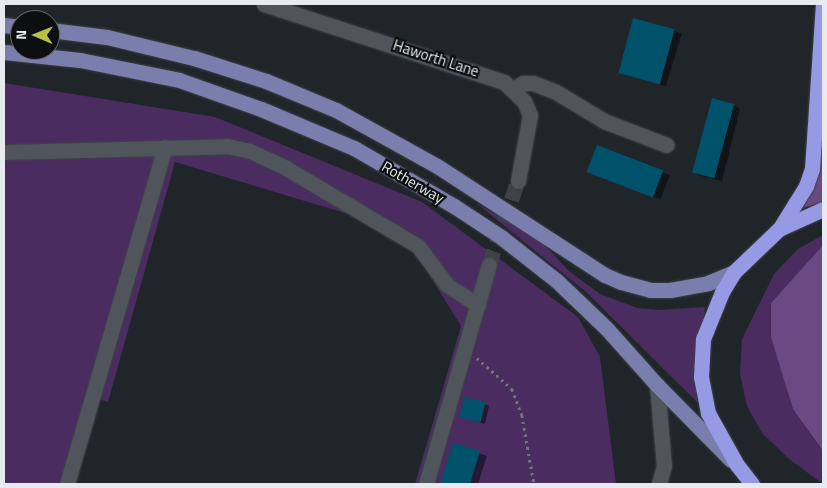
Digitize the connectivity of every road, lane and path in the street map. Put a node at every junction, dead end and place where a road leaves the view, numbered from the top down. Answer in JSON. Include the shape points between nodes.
{"nodes":[{"id":1,"x":264,"y":4,"type":"edge"},
{"id":2,"x":823,"y":4,"type":"edge"},
{"id":3,"x":60,"y":31,"type":"edge"},
{"id":4,"x":4,"y":52,"type":"edge"},
{"id":5,"x":513,"y":90,"type":"junction"},
{"id":6,"x":667,"y":145,"type":"dead end"},
{"id":7,"x":165,"y":147,"type":"junction"},
{"id":8,"x":4,"y":152,"type":"edge"},
{"id":9,"x":518,"y":181,"type":"tunnel mouth"},
{"id":10,"x":823,"y":209,"type":"edge"},
{"id":11,"x":779,"y":229,"type":"junction"},
{"id":12,"x":490,"y":265,"type":"tunnel mouth"},
{"id":13,"x":734,"y":272,"type":"junction"},
{"id":14,"x":478,"y":305,"type":"junction"},
{"id":15,"x":466,"y":349,"type":"junction"},
{"id":16,"x":657,"y":386,"type":"junction"},
{"id":17,"x":737,"y":465,"type":"junction"},
{"id":18,"x":67,"y":484,"type":"edge"},
{"id":19,"x":426,"y":484,"type":"edge"},
{"id":20,"x":534,"y":484,"type":"edge"},
{"id":21,"x":659,"y":484,"type":"edge"},
{"id":22,"x":752,"y":484,"type":"edge"}],
"edges":[{"from":1,"to":5,"type":"lane","name":"Haworth Lane","via":[[489,76]]},
{"from":2,"to":11,"type":"highway","via":[[812,169],[806,186]]},
{"from":3,"to":13,"type":"main road","name":"Rotherway","via":[[107,37],[194,58],[266,81],[336,110],[437,166],[605,275],[621,282],[650,290],[670,290],[708,283]]},
{"from":4,"to":16,"type":"main road","name":"Rotherway","via":[[80,60],[179,80],[262,109],[354,148],[501,237],[557,281],[607,328]]},
{"from":5,"to":6,"type":"lane","via":[[523,82],[533,83],[556,92],[604,121]]},
{"from":5,"to":9,"type":"lane","name":"Haworth Lane","via":[[524,101],[530,115]]},
{"from":7,"to":8,"type":"lane"},
{"from":7,"to":14,"type":"lane","via":[[227,146],[250,151],[286,168],[418,246],[447,285]]},
{"from":7,"to":18,"type":"lane"},
{"from":10,"to":11,"type":"highway"},
{"from":11,"to":13,"type":"highway"},
{"from":12,"to":14,"type":"lane"},
{"from":13,"to":17,"type":"highway","via":[[706,327],[701,377],[708,413]]},
{"from":14,"to":15,"type":"lane"},
{"from":15,"to":19,"type":"lane"},
{"from":15,"to":20,"type":"path","via":[[512,389],[522,415]]},
{"from":16,"to":17,"type":"main road","name":"Rotherway"},
{"from":16,"to":21,"type":"lane","via":[[664,466]]},
{"from":17,"to":22,"type":"highway"}]}
